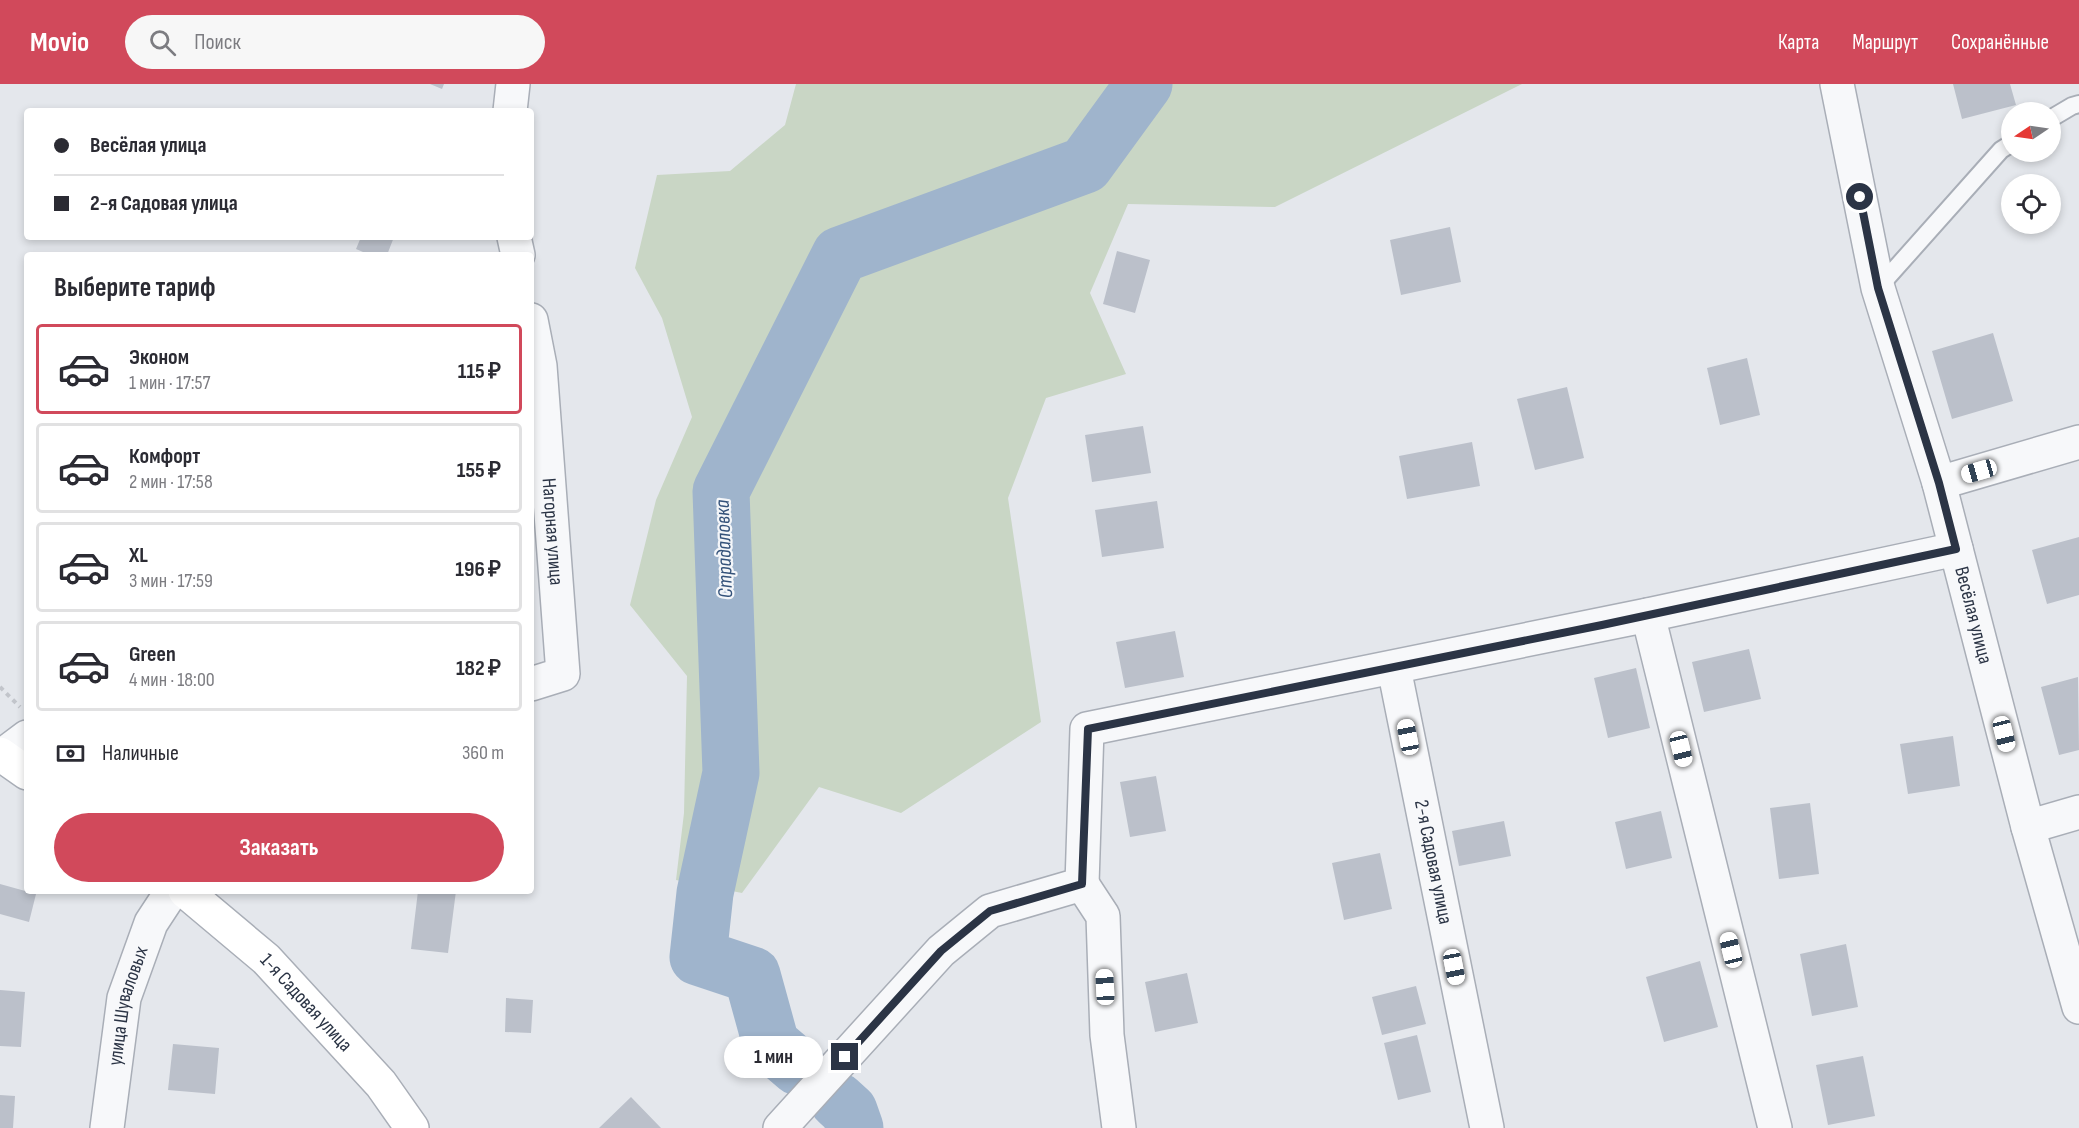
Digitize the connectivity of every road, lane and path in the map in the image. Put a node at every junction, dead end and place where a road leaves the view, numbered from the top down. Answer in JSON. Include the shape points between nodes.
{"nodes":[{"id":1,"x":513,"y":84,"type":"edge"},
{"id":2,"x":1837,"y":84,"type":"edge"},
{"id":3,"x":2079,"y":104,"type":"edge"},
{"id":4,"x":510,"y":108,"type":"edge"},
{"id":5,"x":2061,"y":113,"type":"edge"},
{"id":6,"x":2001,"y":150,"type":"edge"},
{"id":7,"x":1878,"y":288,"type":"junction"},
{"id":8,"x":534,"y":335,"type":"edge"},
{"id":9,"x":2079,"y":442,"type":"edge"},
{"id":10,"x":1939,"y":483,"type":"junction"},
{"id":11,"x":1956,"y":549,"type":"junction"},
{"id":12,"x":1648,"y":615,"type":"junction"},
{"id":13,"x":1394,"y":668,"type":"junction"},
{"id":14,"x":534,"y":683,"type":"edge"},
{"id":15,"x":2079,"y":812,"type":"edge"},
{"id":16,"x":2028,"y":827,"type":"junction"},
{"id":17,"x":1082,"y":884,"type":"junction"},
{"id":18,"x":170,"y":894,"type":"edge"},
{"id":19,"x":189,"y":894,"type":"edge"},
{"id":20,"x":2079,"y":1007,"type":"edge"},
{"id":21,"x":107,"y":1128,"type":"edge"},
{"id":22,"x":412,"y":1128,"type":"edge"},
{"id":23,"x":780,"y":1128,"type":"edge"},
{"id":24,"x":1119,"y":1128,"type":"edge"},
{"id":25,"x":1487,"y":1128,"type":"edge"},
{"id":26,"x":1775,"y":1128,"type":"edge"}],
"edges":[{"from":1,"to":4,"type":"street"},
{"from":2,"to":7,"type":"street","name":"Весёлая улица"},
{"from":3,"to":5,"type":"lane"},
{"from":6,"to":7,"type":"lane"},
{"from":7,"to":10,"type":"street","name":"Весёлая улица"},
{"from":8,"to":14,"type":"street","name":"Нагорная улица","via":[[540,366],[563,674]]},
{"from":9,"to":10,"type":"street"},
{"from":10,"to":11,"type":"street","name":"Весёлая улица"},
{"from":11,"to":12,"type":"street"},
{"from":11,"to":16,"type":"street","name":"Весёлая улица"},
{"from":12,"to":13,"type":"street"},
{"from":12,"to":26,"type":"street"},
{"from":13,"to":17,"type":"street","via":[[1088,729]]},
{"from":13,"to":25,"type":"street","name":"2-я Садовая улица"},
{"from":15,"to":16,"type":"street"},
{"from":16,"to":20,"type":"street","name":"Весёлая улица"},
{"from":17,"to":23,"type":"street","via":[[990,911],[941,951]]},
{"from":17,"to":24,"type":"street","via":[[1102,916],[1107,1035]]},
{"from":18,"to":21,"type":"street","name":"улица Шуваловых","via":[[151,923],[124,998]]},
{"from":19,"to":22,"type":"street","name":"1-я Садовая улица","via":[[266,959],[381,1083]]}]}
